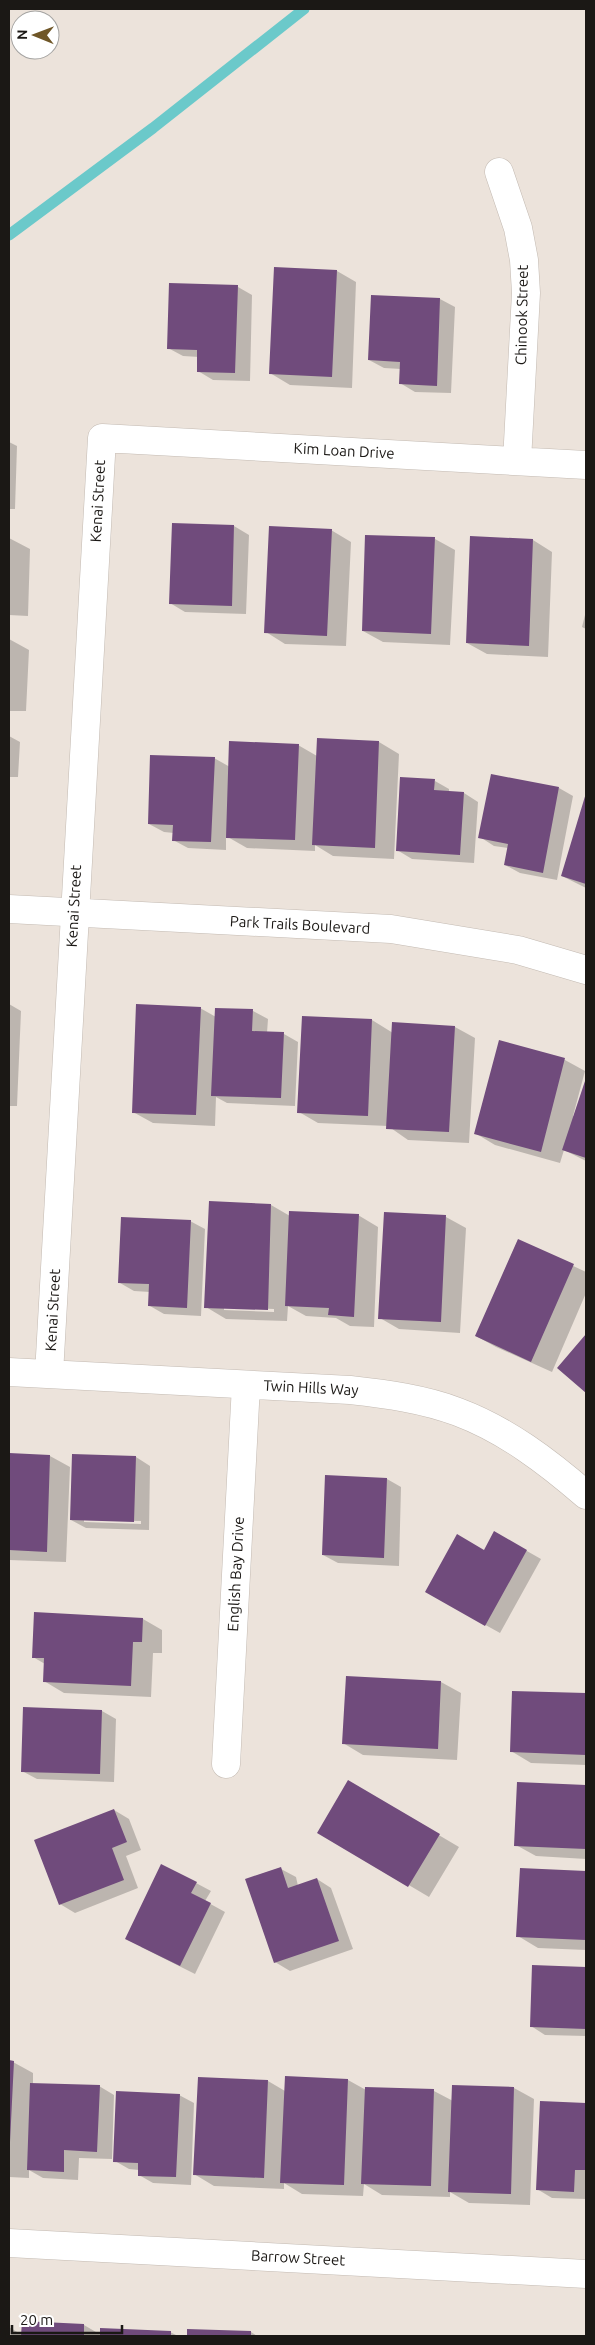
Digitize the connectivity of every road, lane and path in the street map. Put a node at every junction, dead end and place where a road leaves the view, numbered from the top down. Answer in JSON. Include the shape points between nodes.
{"nodes":[{"id":1,"x":499,"y":172,"type":"dead end"},
{"id":2,"x":102,"y":438,"type":"joint"},
{"id":3,"x":517,"y":461,"type":"junction"},
{"id":4,"x":586,"y":465,"type":"edge"},
{"id":5,"x":9,"y":909,"type":"edge"},
{"id":6,"x":74,"y":914,"type":"junction"},
{"id":7,"x":586,"y":970,"type":"edge"},
{"id":8,"x":9,"y":1372,"type":"edge"},
{"id":9,"x":49,"y":1374,"type":"junction"},
{"id":10,"x":246,"y":1385,"type":"junction"},
{"id":11,"x":586,"y":1495,"type":"edge"},
{"id":12,"x":226,"y":1764,"type":"dead end"},
{"id":13,"x":9,"y":2243,"type":"edge"},
{"id":14,"x":586,"y":2274,"type":"edge"}],
"edges":[{"from":1,"to":3,"type":"street","name":"Chinook Street","via":[[518,228],[524,260],[526,294]]},
{"from":2,"to":3,"type":"street","name":"Kim Loan Drive"},
{"from":2,"to":6,"type":"street","name":"Kenai Street"},
{"from":3,"to":4,"type":"street","name":"Kim Loan Drive"},
{"from":5,"to":6,"type":"street","name":"Park Trails Boulevard"},
{"from":6,"to":7,"type":"street","name":"Park Trails Boulevard","via":[[391,930],[518,950]]},
{"from":6,"to":9,"type":"street","name":"Kenai Street"},
{"from":8,"to":9,"type":"street","name":"Twin Hills Way"},
{"from":9,"to":10,"type":"street","name":"Twin Hills Way"},
{"from":10,"to":11,"type":"street","name":"Twin Hills Way","via":[[387,1394],[458,1412],[524,1446]]},
{"from":10,"to":12,"type":"street","name":"English Bay Drive"},
{"from":13,"to":14,"type":"street","name":"Barrow Street"}]}
